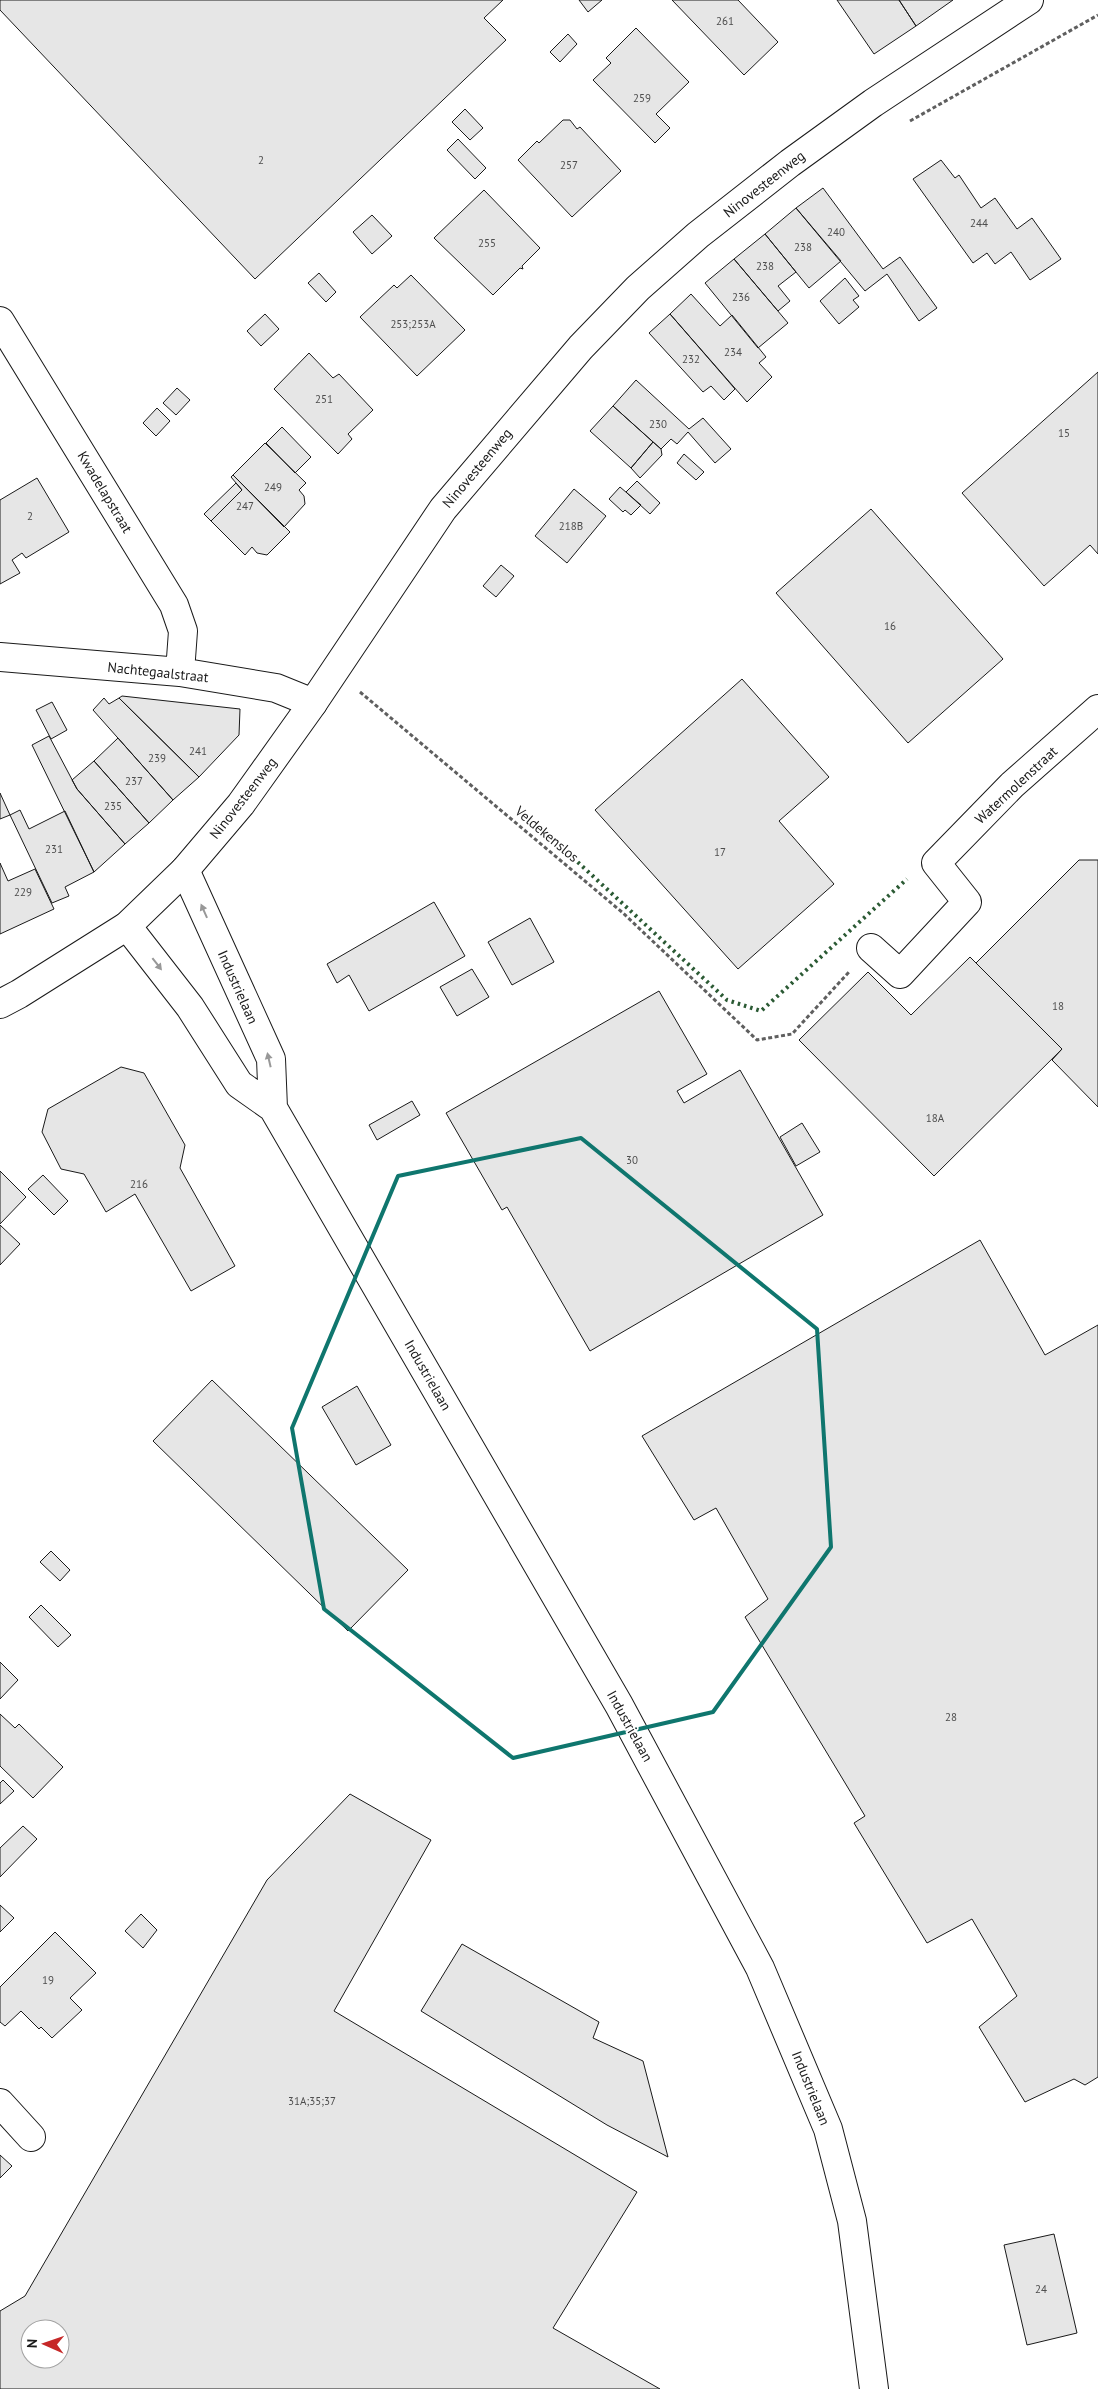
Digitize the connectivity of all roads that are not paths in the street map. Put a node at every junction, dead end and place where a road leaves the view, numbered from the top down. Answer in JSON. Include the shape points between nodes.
{"nodes":[{"id":1,"x":1029,"y":0,"type":"edge"},
{"id":2,"x":0,"y":321,"type":"edge"},
{"id":3,"x":0,"y":656,"type":"edge"},
{"id":4,"x":180,"y":672,"type":"junction"},
{"id":5,"x":313,"y":703,"type":"junction"},
{"id":6,"x":1098,"y":709,"type":"edge"},
{"id":7,"x":185,"y":870,"type":"junction"},
{"id":8,"x":127,"y":926,"type":"junction"},
{"id":9,"x":871,"y":948,"type":"road end"},
{"id":10,"x":0,"y":1004,"type":"edge"},
{"id":11,"x":273,"y":1108,"type":"junction"},
{"id":12,"x":0,"y":2103,"type":"edge"},
{"id":13,"x":31,"y":2136,"type":"dead end"},
{"id":14,"x":874,"y":2389,"type":"edge"}],
"edges":[{"from":1,"to":5,"type":"street","name":"Ninovesteenweg","via":[[881,97],[790,162],[698,235],[638,288],[569,361],[443,509]]},
{"from":2,"to":4,"type":"street","name":"Kwadelapstraat","via":[[174,605],[183,631]]},
{"from":3,"to":4,"type":"street","name":"Nachtegaalstraat"},
{"from":4,"to":5,"type":"street","name":"Nachtegaalstraat","via":[[276,688]]},
{"from":5,"to":7,"type":"street","name":"Ninovesteenweg","via":[[241,804]]},
{"from":6,"to":9,"type":"street","name":"Watermolenstraat","via":[[1012,785],[936,863],[967,902],[900,974]]},
{"from":7,"to":8,"type":"street","name":"Ninovesteenweg"},
{"from":11,"to":7,"type":"street","name":"Industrielaan","one_way":true,"via":[[271,1059]]},
{"from":8,"to":10,"type":"street","name":"Ninovesteenweg"},
{"from":8,"to":11,"type":"street","name":"Industrielaan","one_way":true,"via":[[190,1007],[240,1084]]},
{"from":11,"to":14,"type":"street","name":"Industrielaan","via":[[619,1705],[760,1968],[828,2129],[852,2221]]},
{"from":12,"to":13,"type":"street"}]}
